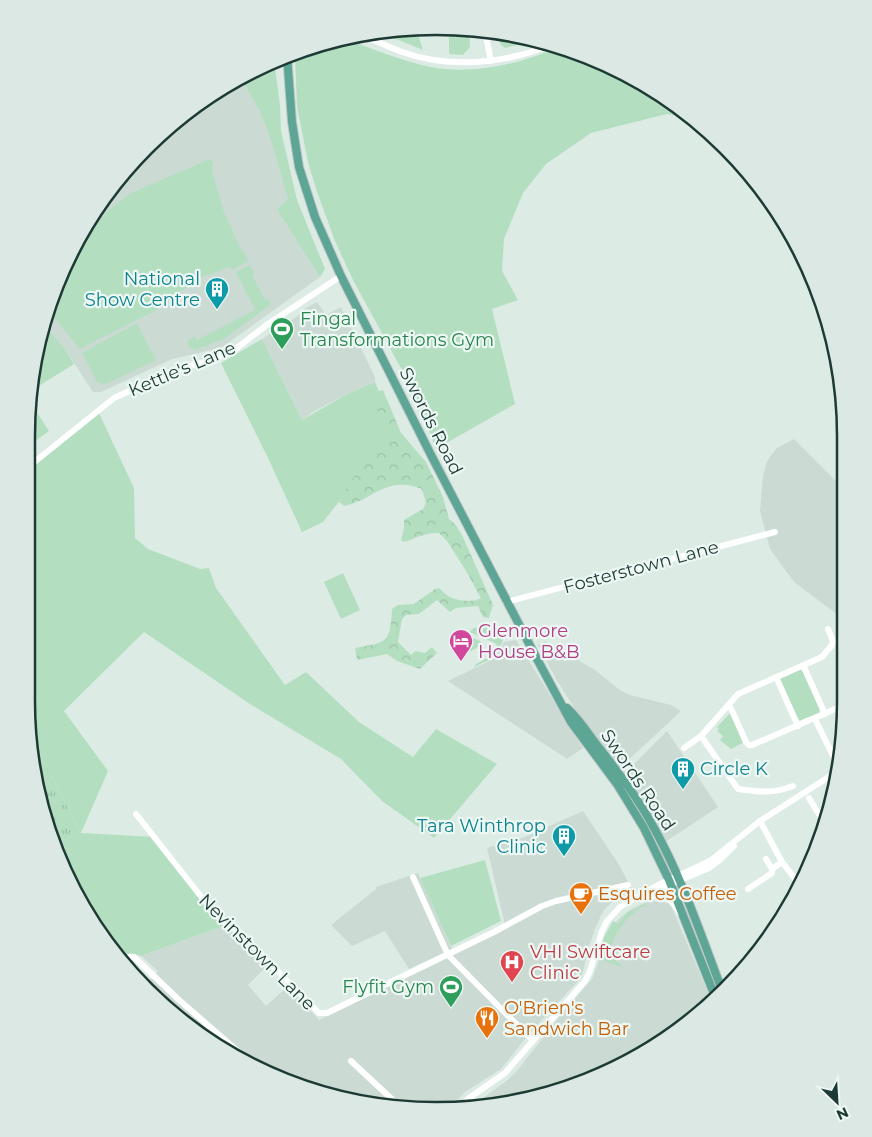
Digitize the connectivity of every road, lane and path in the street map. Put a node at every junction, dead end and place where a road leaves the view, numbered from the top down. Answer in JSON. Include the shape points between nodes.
{"nodes":[{"id":1,"x":487,"y":38,"type":"edge"},
{"id":2,"x":374,"y":40,"type":"edge"},
{"id":3,"x":539,"y":49,"type":"edge"},
{"id":4,"x":491,"y":61,"type":"junction"},
{"id":5,"x":287,"y":64,"type":"edge"},
{"id":6,"x":342,"y":276,"type":"junction"},
{"id":7,"x":35,"y":462,"type":"edge"},
{"id":8,"x":775,"y":532,"type":"dead end"},
{"id":9,"x":506,"y":602,"type":"junction"},
{"id":10,"x":828,"y":629,"type":"dead end"},
{"id":11,"x":803,"y":665,"type":"junction"},
{"id":12,"x":776,"y":677,"type":"junction"},
{"id":13,"x":561,"y":702,"type":"junction"},
{"id":14,"x":729,"y":704,"type":"junction"},
{"id":15,"x":837,"y":708,"type":"edge"},
{"id":16,"x":825,"y":714,"type":"junction"},
{"id":17,"x":815,"y":718,"type":"junction"},
{"id":18,"x":798,"y":726,"type":"junction"},
{"id":19,"x":702,"y":736,"type":"junction"},
{"id":20,"x":684,"y":748,"type":"dead end"},
{"id":21,"x":833,"y":757,"type":"edge"},
{"id":22,"x":830,"y":776,"type":"edge"},
{"id":23,"x":793,"y":786,"type":"dead end"},
{"id":24,"x":809,"y":798,"type":"dead end"},
{"id":25,"x":136,"y":814,"type":"dead end"},
{"id":26,"x":820,"y":816,"type":"edge"},
{"id":27,"x":760,"y":821,"type":"junction"},
{"id":28,"x":766,"y":859,"type":"dead end"},
{"id":29,"x":782,"y":862,"type":"junction"},
{"id":30,"x":772,"y":869,"type":"junction"},
{"id":31,"x":413,"y":877,"type":"dead end"},
{"id":32,"x":678,"y":879,"type":"junction"},
{"id":33,"x":795,"y":879,"type":"edge"},
{"id":34,"x":670,"y":883,"type":"junction"},
{"id":35,"x":628,"y":884,"type":"dead end"},
{"id":36,"x":748,"y":889,"type":"dead end"},
{"id":37,"x":644,"y":897,"type":"junction"},
{"id":38,"x":630,"y":901,"type":"junction"},
{"id":39,"x":683,"y":918,"type":"junction"},
{"id":40,"x":448,"y":955,"type":"junction"},
{"id":41,"x":128,"y":957,"type":"edge"},
{"id":42,"x":720,"y":985,"type":"edge"},
{"id":43,"x":713,"y":991,"type":"edge"},
{"id":44,"x":533,"y":1041,"type":"junction"},
{"id":45,"x":232,"y":1046,"type":"edge"},
{"id":46,"x":351,"y":1061,"type":"dead end"},
{"id":47,"x":390,"y":1099,"type":"edge"},
{"id":48,"x":468,"y":1101,"type":"edge"}],
"edges":[{"from":1,"to":4,"type":"street"},
{"from":2,"to":4,"type":"street","via":[[420,57],[453,62]]},
{"from":3,"to":4,"type":"street"},
{"from":5,"to":6,"type":"main road","name":"Swords Road","via":[[300,167],[315,217]]},
{"from":6,"to":7,"type":"street","name":"Kettle's Lane","via":[[233,351],[178,369],[114,398]]},
{"from":6,"to":9,"type":"main road","name":"Swords Road"},
{"from":8,"to":9,"type":"street","name":"Fosterstown Lane"},
{"from":9,"to":13,"type":"main road","name":"Swords Road"},
{"from":10,"to":11,"type":"street","via":[[832,645],[822,657]]},
{"from":11,"to":12,"type":"street"},
{"from":11,"to":16,"type":"street"},
{"from":12,"to":14,"type":"street","via":[[738,694]]},
{"from":12,"to":18,"type":"street"},
{"from":13,"to":32,"type":"main road","name":"Swords Road","via":[[577,718],[640,804]]},
{"from":13,"to":34,"type":"main road","name":"Swords Road","via":[[571,722],[638,818]]},
{"from":14,"to":18,"type":"street","via":[[749,745]]},
{"from":14,"to":19,"type":"street"},
{"from":15,"to":16,"type":"street"},
{"from":16,"to":17,"type":"street"},
{"from":17,"to":18,"type":"street"},
{"from":17,"to":21,"type":"street"},
{"from":19,"to":20,"type":"street"},
{"from":19,"to":23,"type":"street","via":[[738,789],[764,793]]},
{"from":22,"to":27,"type":"street"},
{"from":24,"to":26,"type":"street"},
{"from":25,"to":40,"type":"street","name":"Nevinstown Lane","via":[[214,913],[238,931],[319,1013],[327,1013]]},
{"from":27,"to":29,"type":"street"},
{"from":27,"to":32,"type":"street","via":[[716,864]]},
{"from":28,"to":30,"type":"street"},
{"from":29,"to":30,"type":"street"},
{"from":29,"to":33,"type":"street"},
{"from":30,"to":36,"type":"street","via":[[772,873]]},
{"from":31,"to":40,"type":"street"},
{"from":32,"to":34,"type":"street"},
{"from":32,"to":42,"type":"main road","name":"Swords Road"},
{"from":34,"to":37,"type":"street"},
{"from":34,"to":38,"type":"street"},
{"from":34,"to":39,"type":"main road","name":"Swords Road"},
{"from":35,"to":40,"type":"street","name":"Nevinstown Lane","via":[[556,901]]},
{"from":37,"to":38,"type":"street"},
{"from":37,"to":39,"type":"street","via":[[666,896]]},
{"from":38,"to":44,"type":"street","via":[[616,910],[604,926],[585,981]]},
{"from":39,"to":43,"type":"main road","name":"Swords Road"},
{"from":40,"to":44,"type":"street"},
{"from":41,"to":45,"type":"street","via":[[134,957]]},
{"from":44,"to":48,"type":"street","via":[[501,1077]]},
{"from":46,"to":47,"type":"street"}]}
